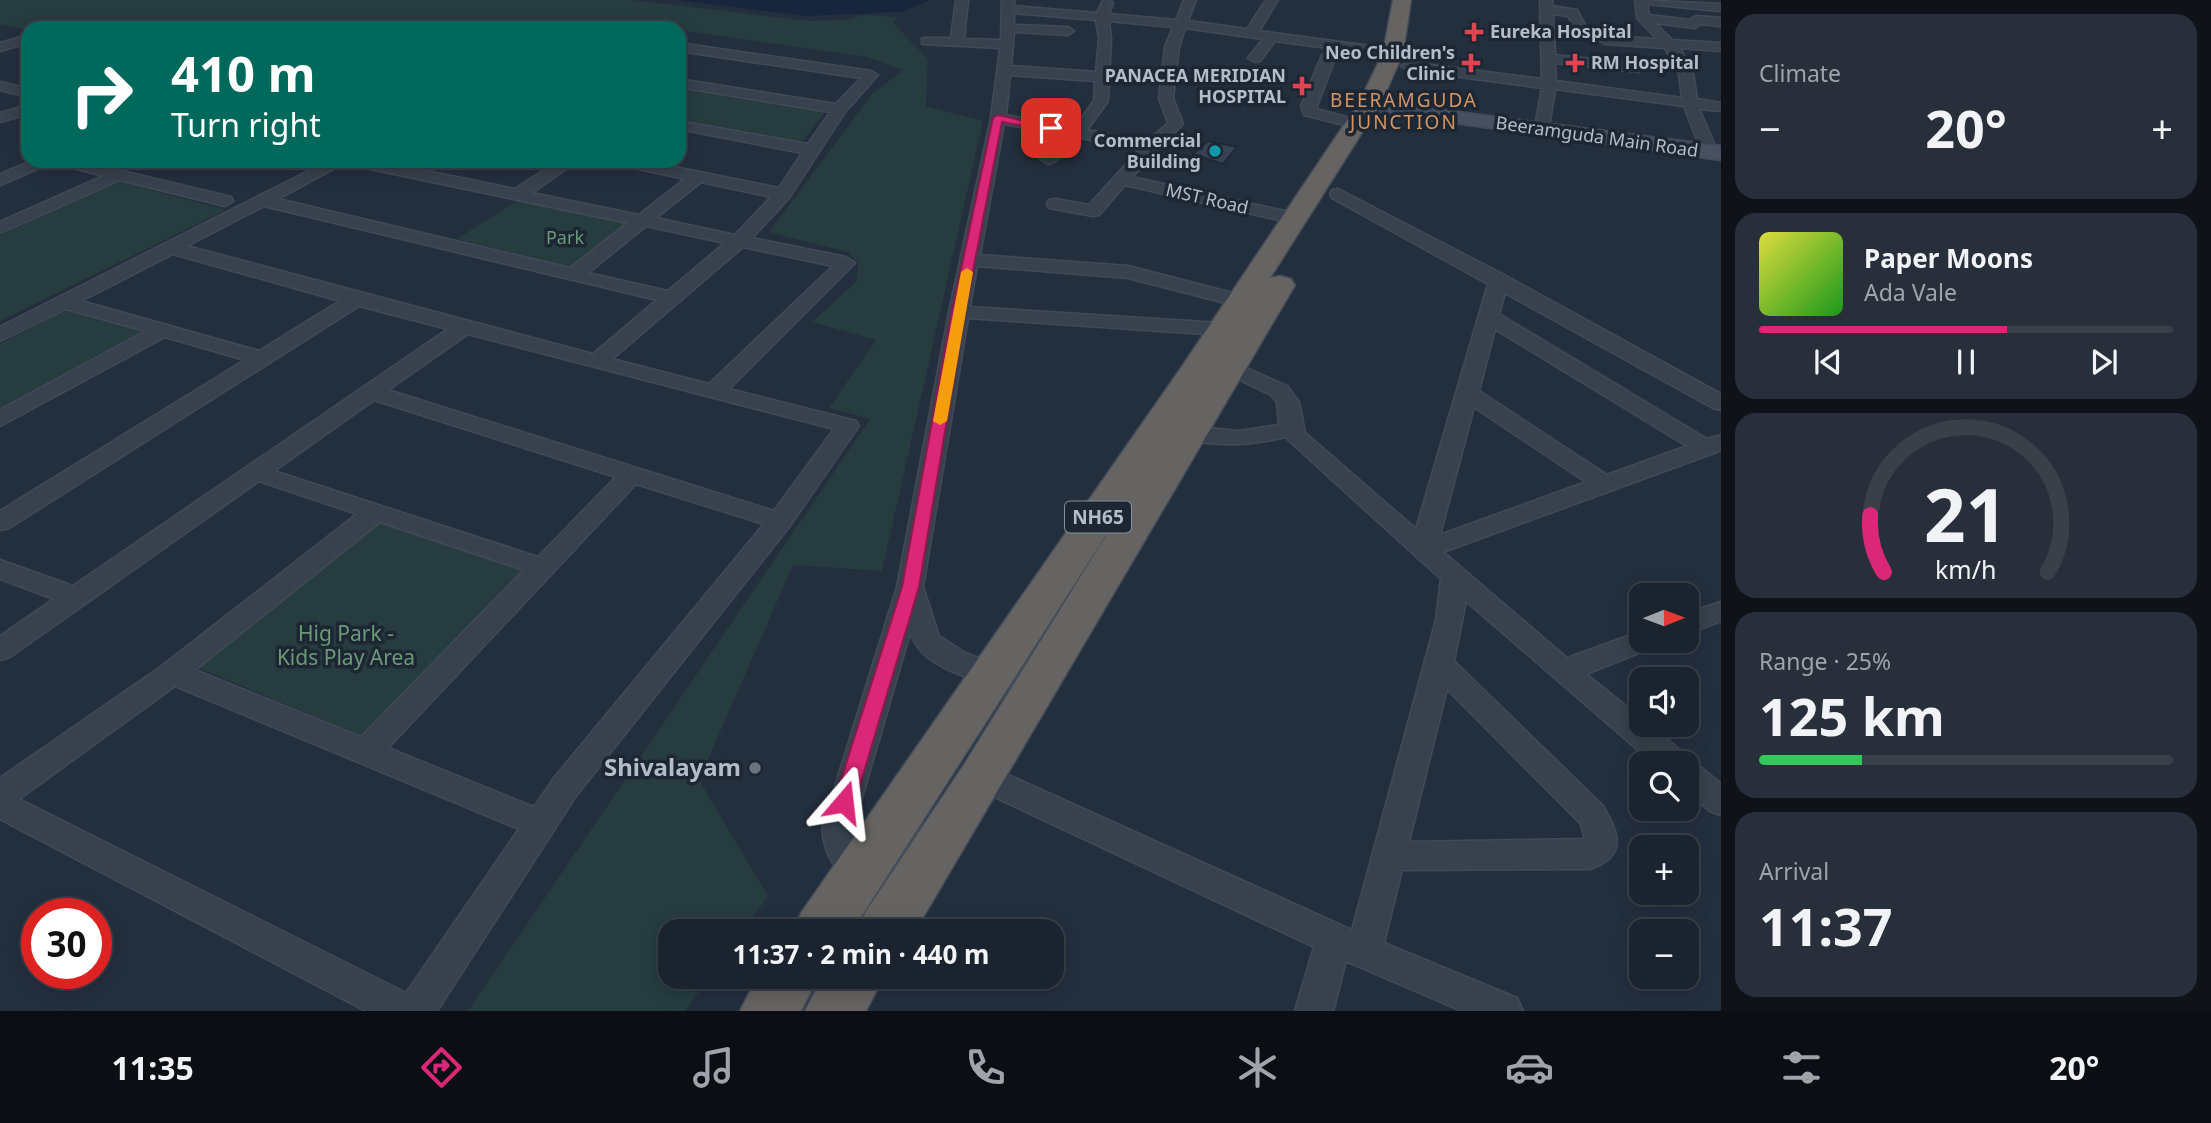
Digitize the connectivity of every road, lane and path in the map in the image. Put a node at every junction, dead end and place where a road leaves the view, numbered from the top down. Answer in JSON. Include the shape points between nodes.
{"nodes":[{"id":1,"x":962,"y":0,"type":"edge"},
{"id":2,"x":1108,"y":0,"type":"edge"},
{"id":3,"x":1190,"y":0,"type":"edge"},
{"id":4,"x":1272,"y":0,"type":"edge"},
{"id":5,"x":1402,"y":0,"type":"edge"},
{"id":6,"x":1414,"y":0,"type":"edge"},
{"id":7,"x":1420,"y":0,"type":"edge"},
{"id":8,"x":1641,"y":0,"type":"edge"},
{"id":9,"x":1546,"y":5,"type":"edge"},
{"id":10,"x":1721,"y":7,"type":"edge"},
{"id":11,"x":1102,"y":16,"type":"junction"},
{"id":12,"x":1643,"y":18,"type":"junction"},
{"id":13,"x":1007,"y":20,"type":"edge"},
{"id":14,"x":1721,"y":22,"type":"edge"},
{"id":15,"x":1181,"y":24,"type":"junction"},
{"id":16,"x":1579,"y":25,"type":"dead end"},
{"id":17,"x":1068,"y":31,"type":"dead end"},
{"id":18,"x":11,"y":32,"type":"dead end"},
{"id":19,"x":1252,"y":32,"type":"junction"},
{"id":20,"x":1658,"y":33,"type":"junction"},
{"id":21,"x":1273,"y":35,"type":"junction"},
{"id":22,"x":21,"y":36,"type":"edge"},
{"id":23,"x":1721,"y":36,"type":"edge"},
{"id":24,"x":21,"y":40,"type":"edge"},
{"id":25,"x":1605,"y":40,"type":"dead end"},
{"id":26,"x":927,"y":41,"type":"dead end"},
{"id":27,"x":1668,"y":43,"type":"junction"},
{"id":28,"x":962,"y":46,"type":"junction"},
{"id":29,"x":0,"y":47,"type":"edge"},
{"id":30,"x":1721,"y":47,"type":"edge"},
{"id":31,"x":686,"y":48,"type":"edge"},
{"id":32,"x":1255,"y":58,"type":"dead end"},
{"id":33,"x":1548,"y":58,"type":"junction"},
{"id":34,"x":1638,"y":68,"type":"dead end"},
{"id":35,"x":1004,"y":70,"type":"junction"},
{"id":36,"x":1102,"y":77,"type":"junction"},
{"id":37,"x":686,"y":84,"type":"edge"},
{"id":38,"x":1388,"y":85,"type":"junction"},
{"id":39,"x":1549,"y":85,"type":"junction"},
{"id":40,"x":0,"y":86,"type":"edge"},
{"id":41,"x":21,"y":91,"type":"edge"},
{"id":42,"x":1690,"y":103,"type":"junction"},
{"id":43,"x":1721,"y":107,"type":"edge"},
{"id":44,"x":839,"y":109,"type":"junction"},
{"id":45,"x":21,"y":110,"type":"edge"},
{"id":46,"x":0,"y":118,"type":"edge"},
{"id":47,"x":998,"y":118,"type":"junction"},
{"id":48,"x":1543,"y":121,"type":"junction"},
{"id":49,"x":686,"y":126,"type":"edge"},
{"id":50,"x":1078,"y":133,"type":"junction"},
{"id":51,"x":1150,"y":147,"type":"junction"},
{"id":52,"x":1716,"y":147,"type":"edge"},
{"id":53,"x":813,"y":150,"type":"junction"},
{"id":54,"x":1048,"y":159,"type":"dead end"},
{"id":55,"x":29,"y":168,"type":"edge"},
{"id":56,"x":93,"y":168,"type":"edge"},
{"id":57,"x":327,"y":168,"type":"edge"},
{"id":58,"x":389,"y":168,"type":"edge"},
{"id":59,"x":558,"y":168,"type":"edge"},
{"id":60,"x":658,"y":168,"type":"edge"},
{"id":61,"x":121,"y":174,"type":"junction"},
{"id":62,"x":699,"y":176,"type":"junction"},
{"id":63,"x":0,"y":180,"type":"edge"},
{"id":64,"x":1123,"y":180,"type":"junction"},
{"id":65,"x":783,"y":194,"type":"junction"},
{"id":66,"x":1338,"y":194,"type":"junction"},
{"id":67,"x":517,"y":195,"type":"junction"},
{"id":68,"x":225,"y":201,"type":"dead end"},
{"id":69,"x":263,"y":201,"type":"junction"},
{"id":70,"x":1055,"y":204,"type":"dead end"},
{"id":71,"x":1292,"y":219,"type":"junction"},
{"id":72,"x":642,"y":221,"type":"junction"},
{"id":73,"x":0,"y":228,"type":"edge"},
{"id":74,"x":739,"y":241,"type":"junction"},
{"id":75,"x":173,"y":248,"type":"junction"},
{"id":76,"x":970,"y":260,"type":"junction"},
{"id":77,"x":573,"y":275,"type":"junction"},
{"id":78,"x":1499,"y":280,"type":"junction"},
{"id":79,"x":1258,"y":288,"type":"junction"},
{"id":80,"x":671,"y":298,"type":"junction"},
{"id":81,"x":356,"y":299,"type":"junction"},
{"id":82,"x":64,"y":302,"type":"junction"},
{"id":83,"x":959,"y":312,"type":"junction"},
{"id":84,"x":1488,"y":316,"type":"junction"},
{"id":85,"x":466,"y":326,"type":"junction"},
{"id":86,"x":163,"y":330,"type":"junction"},
{"id":87,"x":0,"y":335,"type":"edge"},
{"id":88,"x":262,"y":358,"type":"junction"},
{"id":89,"x":598,"y":360,"type":"junction"},
{"id":90,"x":1228,"y":367,"type":"junction"},
{"id":91,"x":715,"y":390,"type":"junction"},
{"id":92,"x":371,"y":392,"type":"junction"},
{"id":93,"x":1467,"y":393,"type":"junction"},
{"id":94,"x":1721,"y":403,"type":"edge"},
{"id":95,"x":0,"y":419,"type":"edge"},
{"id":96,"x":1289,"y":429,"type":"junction"},
{"id":97,"x":1189,"y":433,"type":"junction"},
{"id":98,"x":1713,"y":445,"type":"edge"},
{"id":99,"x":256,"y":472,"type":"junction"},
{"id":100,"x":631,"y":474,"type":"junction"},
{"id":101,"x":1605,"y":484,"type":"junction"},
{"id":102,"x":376,"y":512,"type":"junction"},
{"id":103,"x":0,"y":522,"type":"edge"},
{"id":104,"x":780,"y":522,"type":"junction"},
{"id":105,"x":1423,"y":550,"type":"junction"},
{"id":106,"x":542,"y":567,"type":"junction"},
{"id":107,"x":0,"y":569,"type":"edge"},
{"id":108,"x":1455,"y":576,"type":"junction"},
{"id":109,"x":911,"y":587,"type":"junction"},
{"id":110,"x":76,"y":597,"type":"junction"},
{"id":111,"x":1721,"y":611,"type":"edge"},
{"id":112,"x":1699,"y":619,"type":"edge"},
{"id":113,"x":1629,"y":646,"type":"edge"},
{"id":114,"x":0,"y":650,"type":"edge"},
{"id":115,"x":1439,"y":664,"type":"junction"},
{"id":116,"x":1563,"y":671,"type":"junction"},
{"id":117,"x":172,"y":673,"type":"junction"},
{"id":118,"x":994,"y":675,"type":"junction"},
{"id":119,"x":1660,"y":751,"type":"edge"},
{"id":120,"x":366,"y":752,"type":"junction"},
{"id":121,"x":982,"y":777,"type":"junction"},
{"id":122,"x":1699,"y":784,"type":"edge"},
{"id":123,"x":0,"y":794,"type":"edge"},
{"id":124,"x":1721,"y":802,"type":"edge"},
{"id":125,"x":0,"y":803,"type":"edge"},
{"id":126,"x":540,"y":823,"type":"junction"},
{"id":127,"x":1390,"y":856,"type":"junction"},
{"id":128,"x":861,"y":871,"type":"junction"},
{"id":129,"x":829,"y":919,"type":"edge"},
{"id":130,"x":893,"y":919,"type":"edge"},
{"id":131,"x":1349,"y":945,"type":"junction"},
{"id":132,"x":783,"y":989,"type":"edge"},
{"id":133,"x":848,"y":989,"type":"edge"},
{"id":134,"x":403,"y":1011,"type":"edge"},
{"id":135,"x":416,"y":1011,"type":"edge"},
{"id":136,"x":769,"y":1011,"type":"edge"},
{"id":137,"x":834,"y":1011,"type":"edge"},
{"id":138,"x":1314,"y":1011,"type":"edge"},
{"id":139,"x":1504,"y":1011,"type":"edge"}],
"edges":[{"from":1,"to":28,"type":"street"},
{"from":2,"to":11,"type":"street"},
{"from":3,"to":15,"type":"street"},
{"from":4,"to":19,"type":"street"},
{"from":5,"to":38,"type":"highway","number":"NH65"},
{"from":6,"to":7,"type":"highway"},
{"from":7,"to":38,"type":"highway","number":"NH65"},
{"from":8,"to":10,"type":"street"},
{"from":8,"to":12,"type":"street"},
{"from":9,"to":16,"type":"street","via":[[1573,13]]},
{"from":9,"to":33,"type":"street"},
{"from":11,"to":13,"type":"street"},
{"from":11,"to":15,"type":"street"},
{"from":11,"to":36,"type":"street"},
{"from":12,"to":14,"type":"street"},
{"from":12,"to":20,"type":"street"},
{"from":13,"to":17,"type":"street"},
{"from":13,"to":28,"type":"street"},
{"from":13,"to":35,"type":"street"},
{"from":15,"to":19,"type":"street"},
{"from":15,"to":51,"type":"street","via":[[1172,47],[1166,98],[1175,124]]},
{"from":18,"to":22,"type":"street"},
{"from":19,"to":21,"type":"street"},
{"from":20,"to":23,"type":"street"},
{"from":20,"to":27,"type":"street"},
{"from":21,"to":32,"type":"street"},
{"from":21,"to":38,"type":"street"},
{"from":24,"to":29,"type":"street"},
{"from":25,"to":27,"type":"street"},
{"from":26,"to":28,"type":"street"},
{"from":27,"to":30,"type":"street"},
{"from":27,"to":42,"type":"street","via":[[1686,74]]},
{"from":31,"to":44,"type":"street","via":[[871,75]]},
{"from":33,"to":34,"type":"street"},
{"from":33,"to":39,"type":"street"},
{"from":35,"to":36,"type":"street"},
{"from":35,"to":47,"type":"street"},
{"from":36,"to":50,"type":"street","via":[[1101,101]]},
{"from":37,"to":44,"type":"street"},
{"from":38,"to":39,"type":"street"},
{"from":38,"to":48,"type":"main road","name":"Beeramguda Main Road"},
{"from":38,"to":52,"type":"main road","name":"Beeramguda Main Road"},
{"from":38,"to":66,"type":"highway","number":"NH65"},
{"from":38,"to":71,"type":"highway","number":"NH65"},
{"from":39,"to":42,"type":"street"},
{"from":39,"to":48,"type":"street"},
{"from":40,"to":41,"type":"street"},
{"from":42,"to":43,"type":"street"},
{"from":42,"to":52,"type":"street"},
{"from":44,"to":53,"type":"street"},
{"from":45,"to":46,"type":"street"},
{"from":47,"to":50,"type":"street"},
{"from":47,"to":76,"type":"street"},
{"from":48,"to":52,"type":"main road","name":"Beeramguda Main Road"},
{"from":49,"to":53,"type":"street"},
{"from":50,"to":51,"type":"street"},
{"from":50,"to":54,"type":"street"},
{"from":51,"to":64,"type":"street"},
{"from":53,"to":65,"type":"street"},
{"from":55,"to":63,"type":"street"},
{"from":56,"to":61,"type":"street"},
{"from":57,"to":69,"type":"street"},
{"from":58,"to":67,"type":"street"},
{"from":59,"to":67,"type":"street"},
{"from":60,"to":62,"type":"street"},
{"from":61,"to":68,"type":"street"},
{"from":61,"to":73,"type":"street"},
{"from":62,"to":65,"type":"street"},
{"from":62,"to":72,"type":"street"},
{"from":64,"to":70,"type":"street","via":[[1093,211]]},
{"from":64,"to":71,"type":"street","name":"MST Road"},
{"from":65,"to":74,"type":"street"},
{"from":66,"to":78,"type":"street"},
{"from":66,"to":79,"type":"highway","number":"NH65"},
{"from":67,"to":72,"type":"street"},
{"from":69,"to":75,"type":"street"},
{"from":69,"to":77,"type":"street"},
{"from":71,"to":79,"type":"highway","number":"NH65"},
{"from":72,"to":74,"type":"street"},
{"from":72,"to":77,"type":"street"},
{"from":74,"to":80,"type":"street"},
{"from":74,"to":91,"type":"street","via":[[846,263]]},
{"from":75,"to":81,"type":"street"},
{"from":75,"to":82,"type":"street"},
{"from":76,"to":79,"type":"street"},
{"from":76,"to":83,"type":"street"},
{"from":77,"to":80,"type":"street"},
{"from":78,"to":84,"type":"street"},
{"from":78,"to":94,"type":"street"},
{"from":79,"to":83,"type":"street"},
{"from":79,"to":90,"type":"highway","number":"NH65"},
{"from":79,"to":118,"type":"highway","number":"NH65","via":[[1199,365]]},
{"from":80,"to":89,"type":"street"},
{"from":81,"to":85,"type":"street"},
{"from":81,"to":88,"type":"street"},
{"from":82,"to":86,"type":"street"},
{"from":82,"to":87,"type":"street"},
{"from":83,"to":109,"type":"street"},
{"from":84,"to":93,"type":"street"},
{"from":84,"to":98,"type":"street"},
{"from":85,"to":89,"type":"street"},
{"from":85,"to":92,"type":"street"},
{"from":86,"to":88,"type":"street"},
{"from":86,"to":95,"type":"street"},
{"from":88,"to":103,"type":"street"},
{"from":89,"to":91,"type":"street"},
{"from":90,"to":96,"type":"street","via":[[1284,393]]},
{"from":90,"to":97,"type":"highway","number":"NH65"},
{"from":91,"to":104,"type":"street","via":[[848,426]]},
{"from":92,"to":99,"type":"street"},
{"from":92,"to":100,"type":"street"},
{"from":93,"to":101,"type":"street"},
{"from":93,"to":105,"type":"street"},
{"from":96,"to":97,"type":"street","via":[[1236,440]]},
{"from":96,"to":105,"type":"street"},
{"from":97,"to":121,"type":"highway","number":"NH65"},
{"from":98,"to":101,"type":"street"},
{"from":99,"to":102,"type":"street"},
{"from":99,"to":110,"type":"street"},
{"from":100,"to":104,"type":"street"},
{"from":100,"to":106,"type":"street"},
{"from":101,"to":105,"type":"street"},
{"from":102,"to":106,"type":"street"},
{"from":102,"to":117,"type":"street"},
{"from":104,"to":126,"type":"street"},
{"from":105,"to":108,"type":"street"},
{"from":106,"to":120,"type":"street"},
{"from":107,"to":110,"type":"street"},
{"from":108,"to":115,"type":"street"},
{"from":108,"to":116,"type":"street"},
{"from":109,"to":118,"type":"street","via":[[924,636],[931,645]]},
{"from":109,"to":128,"type":"street","via":[[838,832],[839,847]]},
{"from":110,"to":114,"type":"street"},
{"from":111,"to":112,"type":"street"},
{"from":113,"to":116,"type":"street"},
{"from":115,"to":127,"type":"street"},
{"from":115,"to":127,"type":"street","via":[[1592,814],[1601,831],[1601,845],[1591,855]]},
{"from":116,"to":119,"type":"street"},
{"from":117,"to":120,"type":"street"},
{"from":117,"to":123,"type":"street"},
{"from":118,"to":128,"type":"highway","number":"NH65"},
{"from":120,"to":126,"type":"street"},
{"from":121,"to":130,"type":"highway","number":"NH65"},
{"from":121,"to":131,"type":"street"},
{"from":122,"to":124,"type":"street"},
{"from":125,"to":134,"type":"street"},
{"from":126,"to":135,"type":"street"},
{"from":127,"to":131,"type":"street"},
{"from":128,"to":129,"type":"highway","number":"NH65"},
{"from":131,"to":138,"type":"street"},
{"from":131,"to":139,"type":"street"},
{"from":132,"to":136,"type":"highway"},
{"from":133,"to":137,"type":"highway"}]}
